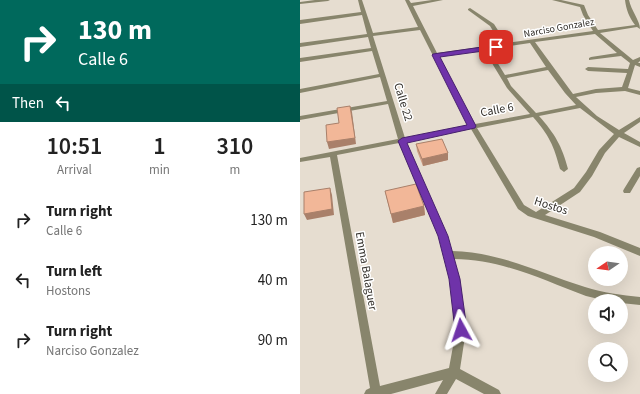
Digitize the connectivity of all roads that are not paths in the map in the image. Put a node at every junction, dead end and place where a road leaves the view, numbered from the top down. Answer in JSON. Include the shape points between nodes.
{"nodes":[{"id":1,"x":328,"y":0,"type":"edge"},
{"id":2,"x":360,"y":0,"type":"edge"},
{"id":3,"x":441,"y":0,"type":"edge"},
{"id":4,"x":554,"y":0,"type":"edge"},
{"id":5,"x":586,"y":0,"type":"edge"},
{"id":6,"x":627,"y":0,"type":"edge"},
{"id":7,"x":302,"y":2,"type":"edge"},
{"id":8,"x":408,"y":2,"type":"edge"},
{"id":9,"x":582,"y":6,"type":"junction"},
{"id":10,"x":470,"y":9,"type":"dead end"},
{"id":11,"x":364,"y":14,"type":"junction"},
{"id":12,"x":300,"y":22,"type":"edge"},
{"id":13,"x":639,"y":26,"type":"edge"},
{"id":14,"x":421,"y":28,"type":"junction"},
{"id":15,"x":595,"y":31,"type":"junction"},
{"id":16,"x":371,"y":35,"type":"junction"},
{"id":17,"x":532,"y":42,"type":"junction"},
{"id":18,"x":300,"y":45,"type":"edge"},
{"id":19,"x":505,"y":46,"type":"junction"},
{"id":20,"x":375,"y":49,"type":"junction"},
{"id":21,"x":486,"y":49,"type":"junction"},
{"id":22,"x":622,"y":54,"type":"junction"},
{"id":23,"x":436,"y":55,"type":"junction"},
{"id":24,"x":591,"y":59,"type":"dead end"},
{"id":25,"x":640,"y":59,"type":"edge"},
{"id":26,"x":300,"y":60,"type":"edge"},
{"id":27,"x":633,"y":63,"type":"junction"},
{"id":28,"x":640,"y":65,"type":"edge"},
{"id":29,"x":550,"y":68,"type":"junction"},
{"id":30,"x":588,"y":69,"type":"dead end"},
{"id":31,"x":630,"y":71,"type":"junction"},
{"id":32,"x":383,"y":75,"type":"junction"},
{"id":33,"x":503,"y":77,"type":"junction"},
{"id":34,"x":625,"y":89,"type":"junction"},
{"id":35,"x":300,"y":91,"type":"edge"},
{"id":36,"x":640,"y":93,"type":"edge"},
{"id":37,"x":573,"y":96,"type":"junction"},
{"id":38,"x":391,"y":102,"type":"junction"},
{"id":39,"x":581,"y":106,"type":"junction"},
{"id":40,"x":534,"y":114,"type":"junction"},
{"id":41,"x":300,"y":118,"type":"edge"},
{"id":42,"x":640,"y":119,"type":"edge"},
{"id":43,"x":472,"y":126,"type":"junction"},
{"id":44,"x":618,"y":134,"type":"junction"},
{"id":45,"x":402,"y":141,"type":"junction"},
{"id":46,"x":640,"y":145,"type":"edge"},
{"id":47,"x":333,"y":154,"type":"junction"},
{"id":48,"x":300,"y":160,"type":"edge"},
{"id":49,"x":564,"y":169,"type":"dead end"},
{"id":50,"x":640,"y":170,"type":"edge"},
{"id":51,"x":627,"y":191,"type":"dead end"},
{"id":52,"x":537,"y":216,"type":"junction"},
{"id":53,"x":640,"y":252,"type":"edge"},
{"id":54,"x":448,"y":255,"type":"junction"},
{"id":55,"x":640,"y":302,"type":"edge"},
{"id":56,"x":454,"y":372,"type":"junction"},
{"id":57,"x":373,"y":393,"type":"edge"},
{"id":58,"x":441,"y":394,"type":"edge"},
{"id":59,"x":495,"y":394,"type":"edge"}],
"edges":[{"from":1,"to":7,"type":"street"},
{"from":2,"to":11,"type":"street","name":"Calle 22"},
{"from":3,"to":8,"type":"street"},
{"from":4,"to":9,"type":"street"},
{"from":5,"to":9,"type":"street"},
{"from":6,"to":13,"type":"street","via":[[627,8]]},
{"from":8,"to":14,"type":"street","name":"Hostos"},
{"from":9,"to":15,"type":"street"},
{"from":10,"to":19,"type":"street","via":[[492,25]]},
{"from":11,"to":12,"type":"street"},
{"from":11,"to":16,"type":"street","name":"Calle 22"},
{"from":13,"to":15,"type":"street","name":"Narciso Gonzalez"},
{"from":14,"to":16,"type":"street"},
{"from":14,"to":23,"type":"street","name":"Hostos"},
{"from":15,"to":17,"type":"street","name":"Narciso Gonzalez"},
{"from":15,"to":22,"type":"street"},
{"from":16,"to":18,"type":"street"},
{"from":16,"to":20,"type":"street","name":"Calle 22"},
{"from":17,"to":19,"type":"street","name":"Narciso Gonzalez"},
{"from":17,"to":29,"type":"street"},
{"from":19,"to":21,"type":"street","name":"Narciso Gonzalez"},
{"from":20,"to":26,"type":"street"},
{"from":20,"to":32,"type":"street","name":"Calle 22"},
{"from":21,"to":23,"type":"street","name":"Narciso Gonzalez"},
{"from":21,"to":33,"type":"street"},
{"from":22,"to":24,"type":"street"},
{"from":22,"to":27,"type":"street"},
{"from":23,"to":43,"type":"street","name":"Hostos"},
{"from":25,"to":27,"type":"street"},
{"from":27,"to":28,"type":"street"},
{"from":27,"to":31,"type":"street"},
{"from":29,"to":33,"type":"street"},
{"from":29,"to":37,"type":"street"},
{"from":30,"to":31,"type":"street"},
{"from":31,"to":34,"type":"street"},
{"from":32,"to":35,"type":"street"},
{"from":32,"to":38,"type":"street","name":"Calle 22"},
{"from":33,"to":40,"type":"street"},
{"from":34,"to":36,"type":"street"},
{"from":34,"to":37,"type":"street"},
{"from":37,"to":39,"type":"street"},
{"from":38,"to":41,"type":"street"},
{"from":38,"to":45,"type":"street","name":"Calle 22"},
{"from":39,"to":40,"type":"street","name":"Calle 6"},
{"from":39,"to":44,"type":"street"},
{"from":40,"to":43,"type":"street","name":"Calle 6"},
{"from":40,"to":49,"type":"street","via":[[559,150]]},
{"from":42,"to":44,"type":"street"},
{"from":43,"to":45,"type":"street","name":"Calle 6"},
{"from":43,"to":52,"type":"street","name":"Hostos","via":[[522,207]]},
{"from":44,"to":46,"type":"street"},
{"from":44,"to":52,"type":"street","via":[[602,152],[577,190]]},
{"from":45,"to":47,"type":"street","name":"Calle 6"},
{"from":45,"to":54,"type":"street","name":"Calle 22","via":[[443,236]]},
{"from":47,"to":48,"type":"street","name":"Calle 6"},
{"from":47,"to":57,"type":"street","name":"Emma Balaguer"},
{"from":50,"to":51,"type":"street"},
{"from":52,"to":53,"type":"street","name":"Hostos","via":[[580,228]]},
{"from":54,"to":55,"type":"street","via":[[482,256],[503,261],[587,292]]},
{"from":54,"to":56,"type":"street","name":"Calle 22","via":[[455,279],[461,330]]},
{"from":56,"to":57,"type":"street"},
{"from":56,"to":58,"type":"street"},
{"from":56,"to":59,"type":"street"}]}
